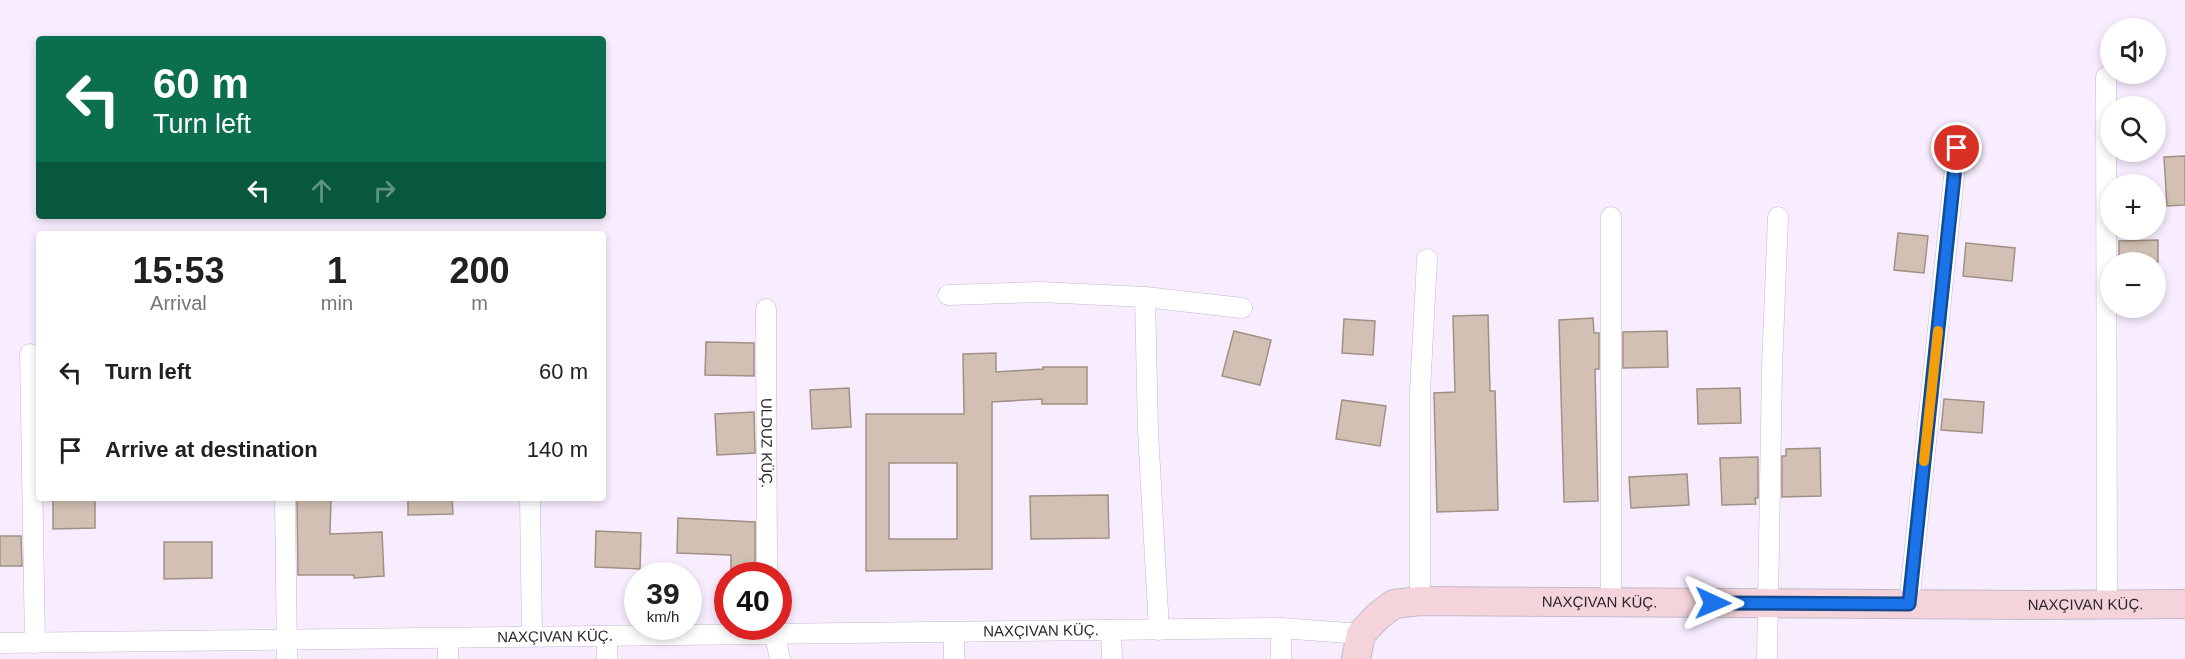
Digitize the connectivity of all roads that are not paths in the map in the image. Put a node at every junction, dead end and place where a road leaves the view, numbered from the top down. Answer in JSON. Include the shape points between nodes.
{"nodes":[{"id":1,"x":2106,"y":84,"type":"edge"},
{"id":2,"x":1957,"y":148,"type":"dead end"},
{"id":3,"x":1611,"y":217,"type":"dead end"},
{"id":4,"x":1778,"y":217,"type":"dead end"},
{"id":5,"x":1427,"y":259,"type":"dead end"},
{"id":6,"x":948,"y":295,"type":"dead end"},
{"id":7,"x":1145,"y":297,"type":"junction"},
{"id":8,"x":1242,"y":308,"type":"dead end"},
{"id":9,"x":766,"y":309,"type":"dead end"},
{"id":10,"x":30,"y":354,"type":"dead end"},
{"id":11,"x":285,"y":501,"type":"edge"},
{"id":12,"x":530,"y":501,"type":"edge"},
{"id":13,"x":767,"y":562,"type":"edge"},
{"id":14,"x":1420,"y":601,"type":"junction"},
{"id":15,"x":1611,"y":603,"type":"junction"},
{"id":16,"x":1768,"y":604,"type":"junction"},
{"id":17,"x":1909,"y":604,"type":"junction"},
{"id":18,"x":2107,"y":604,"type":"junction"},
{"id":19,"x":2185,"y":604,"type":"edge"},
{"id":20,"x":1281,"y":628,"type":"junction"},
{"id":21,"x":792,"y":630,"type":"edge"},
{"id":22,"x":1111,"y":630,"type":"junction"},
{"id":23,"x":1159,"y":630,"type":"junction"},
{"id":24,"x":714,"y":632,"type":"edge"},
{"id":25,"x":954,"y":632,"type":"junction"},
{"id":26,"x":532,"y":636,"type":"junction"},
{"id":27,"x":607,"y":636,"type":"junction"},
{"id":28,"x":1365,"y":636,"type":"edge"},
{"id":29,"x":448,"y":638,"type":"junction"},
{"id":30,"x":776,"y":640,"type":"edge"},
{"id":31,"x":0,"y":643,"type":"edge"},
{"id":32,"x":35,"y":643,"type":"junction"},
{"id":33,"x":286,"y":649,"type":"edge"},
{"id":34,"x":128,"y":650,"type":"edge"},
{"id":35,"x":448,"y":659,"type":"edge"},
{"id":36,"x":607,"y":659,"type":"edge"},
{"id":37,"x":780,"y":659,"type":"edge"},
{"id":38,"x":954,"y":659,"type":"edge"},
{"id":39,"x":1112,"y":659,"type":"edge"},
{"id":40,"x":1281,"y":659,"type":"edge"},
{"id":41,"x":1767,"y":659,"type":"edge"}],
"edges":[{"from":1,"to":18,"type":"street"},
{"from":2,"to":17,"type":"street"},
{"from":3,"to":15,"type":"street"},
{"from":4,"to":16,"type":"street"},
{"from":5,"to":14,"type":"street","via":[[1420,392]]},
{"from":6,"to":7,"type":"street","via":[[1041,292]]},
{"from":7,"to":8,"type":"street"},
{"from":7,"to":23,"type":"street"},
{"from":9,"to":13,"type":"street","name":"ULDUZ KÜÇ."},
{"from":10,"to":32,"type":"street"},
{"from":11,"to":33,"type":"street"},
{"from":12,"to":26,"type":"street"},
{"from":14,"to":15,"type":"street"},
{"from":14,"to":28,"type":"street","via":[[1394,604]]},
{"from":15,"to":16,"type":"street"},
{"from":16,"to":17,"type":"street"},
{"from":16,"to":41,"type":"street"},
{"from":17,"to":18,"type":"street"},
{"from":18,"to":19,"type":"street"},
{"from":20,"to":23,"type":"street"},
{"from":20,"to":28,"type":"street"},
{"from":20,"to":40,"type":"street"},
{"from":21,"to":25,"type":"street"},
{"from":22,"to":23,"type":"street"},
{"from":22,"to":25,"type":"street"},
{"from":22,"to":39,"type":"street"},
{"from":24,"to":27,"type":"street"},
{"from":25,"to":38,"type":"street"},
{"from":26,"to":27,"type":"street"},
{"from":26,"to":29,"type":"street"},
{"from":27,"to":36,"type":"street"},
{"from":29,"to":33,"type":"street"},
{"from":29,"to":35,"type":"street"},
{"from":30,"to":37,"type":"street"},
{"from":31,"to":32,"type":"street"},
{"from":32,"to":34,"type":"street"},
{"from":33,"to":34,"type":"street"}]}
